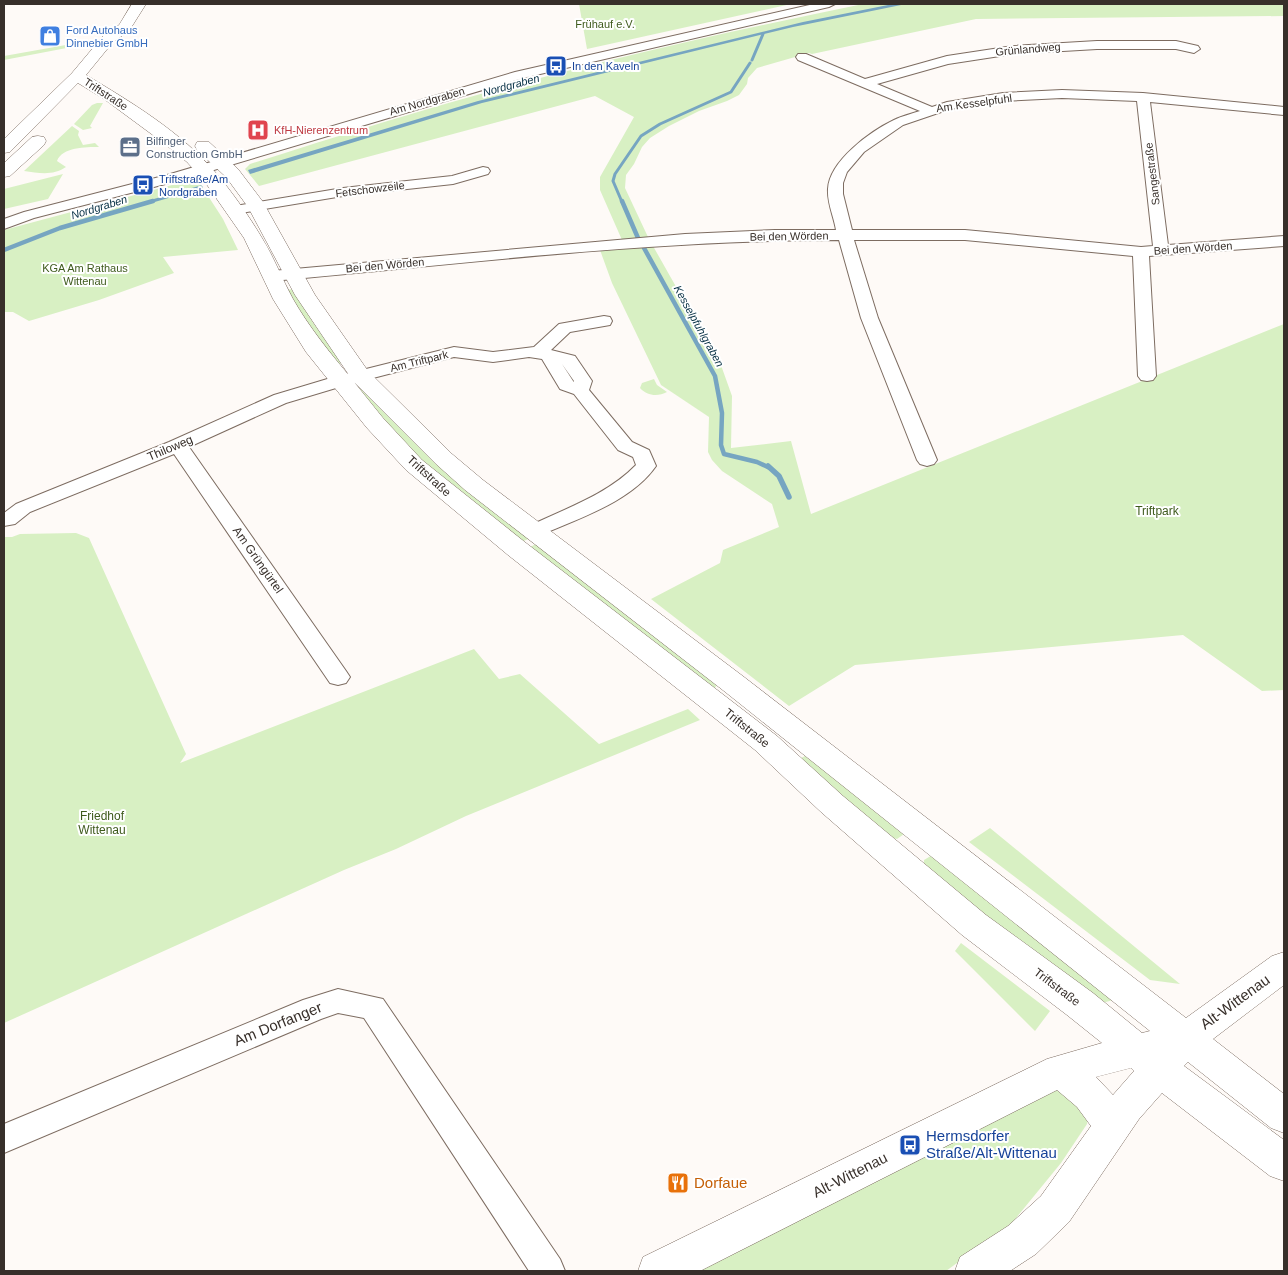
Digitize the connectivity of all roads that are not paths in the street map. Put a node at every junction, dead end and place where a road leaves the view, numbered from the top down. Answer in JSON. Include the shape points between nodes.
{"nodes":[{"id":1,"x":139,"y":4,"type":"edge"},
{"id":2,"x":829,"y":4,"type":"edge"},
{"id":3,"x":124,"y":28,"type":"junction"},
{"id":4,"x":1194,"y":49,"type":"dead end"},
{"id":5,"x":117,"y":51,"type":"dead end"},
{"id":6,"x":802,"y":57,"type":"dead end"},
{"id":7,"x":77,"y":76,"type":"junction"},
{"id":8,"x":865,"y":83,"type":"junction"},
{"id":9,"x":120,"y":84,"type":"dead end"},
{"id":10,"x":1143,"y":97,"type":"junction"},
{"id":11,"x":929,"y":110,"type":"junction"},
{"id":12,"x":1284,"y":111,"type":"edge"},
{"id":13,"x":38,"y":115,"type":"junction"},
{"id":14,"x":57,"y":116,"type":"dead end"},
{"id":15,"x":48,"y":131,"type":"dead end"},
{"id":16,"x":4,"y":148,"type":"edge"},
{"id":17,"x":222,"y":163,"type":"junction"},
{"id":18,"x":202,"y":169,"type":"junction"},
{"id":19,"x":483,"y":171,"type":"dead end"},
{"id":20,"x":4,"y":172,"type":"edge"},
{"id":21,"x":246,"y":208,"type":"junction"},
{"id":22,"x":29,"y":215,"type":"junction"},
{"id":23,"x":4,"y":218,"type":"edge"},
{"id":24,"x":4,"y":224,"type":"edge"},
{"id":25,"x":845,"y":234,"type":"junction"},
{"id":26,"x":1284,"y":241,"type":"edge"},
{"id":27,"x":1161,"y":251,"type":"junction"},
{"id":28,"x":1141,"y":252,"type":"junction"},
{"id":29,"x":283,"y":275,"type":"junction"},
{"id":30,"x":604,"y":321,"type":"dead end"},
{"id":31,"x":543,"y":354,"type":"junction"},
{"id":32,"x":1147,"y":376,"type":"dead end"},
{"id":33,"x":350,"y":378,"type":"junction"},
{"id":34,"x":176,"y":446,"type":"junction"},
{"id":35,"x":927,"y":460,"type":"dead end"},
{"id":36,"x":4,"y":520,"type":"edge"},
{"id":37,"x":534,"y":531,"type":"junction"},
{"id":38,"x":338,"y":677,"type":"dead end"},
{"id":39,"x":778,"y":736,"type":"junction"},
{"id":40,"x":929,"y":836,"type":"junction"},
{"id":41,"x":895,"y":858,"type":"junction"},
{"id":42,"x":1284,"y":966,"type":"edge"},
{"id":43,"x":1186,"y":1038,"type":"junction"},
{"id":44,"x":1148,"y":1060,"type":"junction"},
{"id":45,"x":1060,"y":1070,"type":"junction"},
{"id":46,"x":1284,"y":1116,"type":"edge"},
{"id":47,"x":1112,"y":1127,"type":"junction"},
{"id":48,"x":4,"y":1139,"type":"edge"},
{"id":49,"x":1284,"y":1163,"type":"edge"},
{"id":50,"x":548,"y":1271,"type":"edge"},
{"id":51,"x":658,"y":1271,"type":"edge"},
{"id":52,"x":975,"y":1271,"type":"edge"}],
"edges":[{"from":1,"to":3,"type":"main road"},
{"from":2,"to":17,"type":"street","name":"Am Nordgraben","via":[[525,74]]},
{"from":3,"to":5,"type":"main road","via":[[125,38]]},
{"from":3,"to":7,"type":"main road","via":[[108,39]]},
{"from":4,"to":8,"type":"street","name":"Grünlandweg","via":[[1097,45],[1013,50],[946,60]]},
{"from":6,"to":8,"type":"street"},
{"from":7,"to":13,"type":"main road"},
{"from":7,"to":18,"type":"main road","name":"Triftstraße","via":[[171,140]]},
{"from":8,"to":11,"type":"street"},
{"from":9,"to":17,"type":"main road","name":"Triftstraße","via":[[189,134]]},
{"from":10,"to":11,"type":"street","name":"Am Kesselpfuhl","via":[[1032,96],[969,102]]},
{"from":10,"to":12,"type":"street","name":"Am Kesselpfuhl"},
{"from":10,"to":27,"type":"street","name":"Sangestraße"},
{"from":11,"to":25,"type":"street","name":"Am Kesselpfuhl","via":[[880,131],[855,152],[844,167],[835,190]]},
{"from":13,"to":14,"type":"main road"},
{"from":13,"to":16,"type":"main road"},
{"from":15,"to":20,"type":"main road"},
{"from":17,"to":18,"type":"street","name":"Am Nordgraben"},
{"from":17,"to":21,"type":"main road","name":"Triftstraße","via":[[242,186]]},
{"from":18,"to":21,"type":"main road","name":"Triftstraße"},
{"from":18,"to":22,"type":"street","name":"Am Nordgraben"},
{"from":19,"to":21,"type":"street","name":"Fetschowzeile","via":[[453,180],[343,192]]},
{"from":21,"to":29,"type":"main road","name":"Triftstraße"},
{"from":22,"to":23,"type":"street","name":"Am Nordgraben"},
{"from":22,"to":24,"type":"street","name":"Am Nordgraben"},
{"from":25,"to":28,"type":"street","name":"Bei den Wörden","via":[[965,235]]},
{"from":25,"to":29,"type":"street","name":"Bei den Wörden","via":[[684,239]]},
{"from":25,"to":35,"type":"street","name":"Am Kesselpfuhl","via":[[872,327]]},
{"from":26,"to":27,"type":"street","name":"Bei den Wörden"},
{"from":27,"to":28,"type":"street","name":"Bei den Wörden"},
{"from":28,"to":32,"type":"street"},
{"from":29,"to":33,"type":"main road","name":"Triftstraße","via":[[320,320]]},
{"from":30,"to":31,"type":"street","via":[[565,328]]},
{"from":31,"to":33,"type":"street","name":"Am Triftpark","via":[[529,352],[494,357],[454,352]]},
{"from":31,"to":37,"type":"street","via":[[566,385],[580,390],[602,418],[631,429],[639,438],[646,466],[614,492]]},
{"from":33,"to":34,"type":"street","name":"Thiloweg","via":[[280,400]]},
{"from":33,"to":37,"type":"main road","name":"Triftstraße"},
{"from":33,"to":39,"type":"main road","name":"Triftstraße","via":[[414,465],[487,524]]},
{"from":34,"to":36,"type":"street","name":"Thiloweg","via":[[23,508]]},
{"from":34,"to":38,"type":"street","name":"Am Grüngürtel"},
{"from":37,"to":39,"type":"main road","name":"Triftstraße"},
{"from":39,"to":40,"type":"main road","name":"Triftstraße"},
{"from":39,"to":41,"type":"main road","name":"Triftstraße"},
{"from":40,"to":41,"type":"main road"},
{"from":40,"to":43,"type":"main road","name":"Triftstraße"},
{"from":41,"to":44,"type":"main road","name":"Triftstraße","via":[[974,925],[1080,1004]]},
{"from":42,"to":43,"type":"main road","name":"Alt-Wittenau"},
{"from":43,"to":44,"type":"main road","name":"Alt-Wittenau"},
{"from":43,"to":46,"type":"main road","name":"Triftstraße"},
{"from":44,"to":45,"type":"main road","name":"Alt-Wittenau"},
{"from":44,"to":47,"type":"main road","name":"Alt-Wittenau","via":[[1126,1107]]},
{"from":44,"to":49,"type":"main road","name":"Triftstraße"},
{"from":45,"to":47,"type":"main road","via":[[1099,1104]]},
{"from":45,"to":51,"type":"main road","name":"Alt-Wittenau"},
{"from":47,"to":52,"type":"main road","name":"Alt-Wittenau","via":[[1055,1209],[1022,1240]]},
{"from":48,"to":50,"type":"street","name":"Am Dorfanger","via":[[313,1009],[338,1001],[373,1008]]}]}
